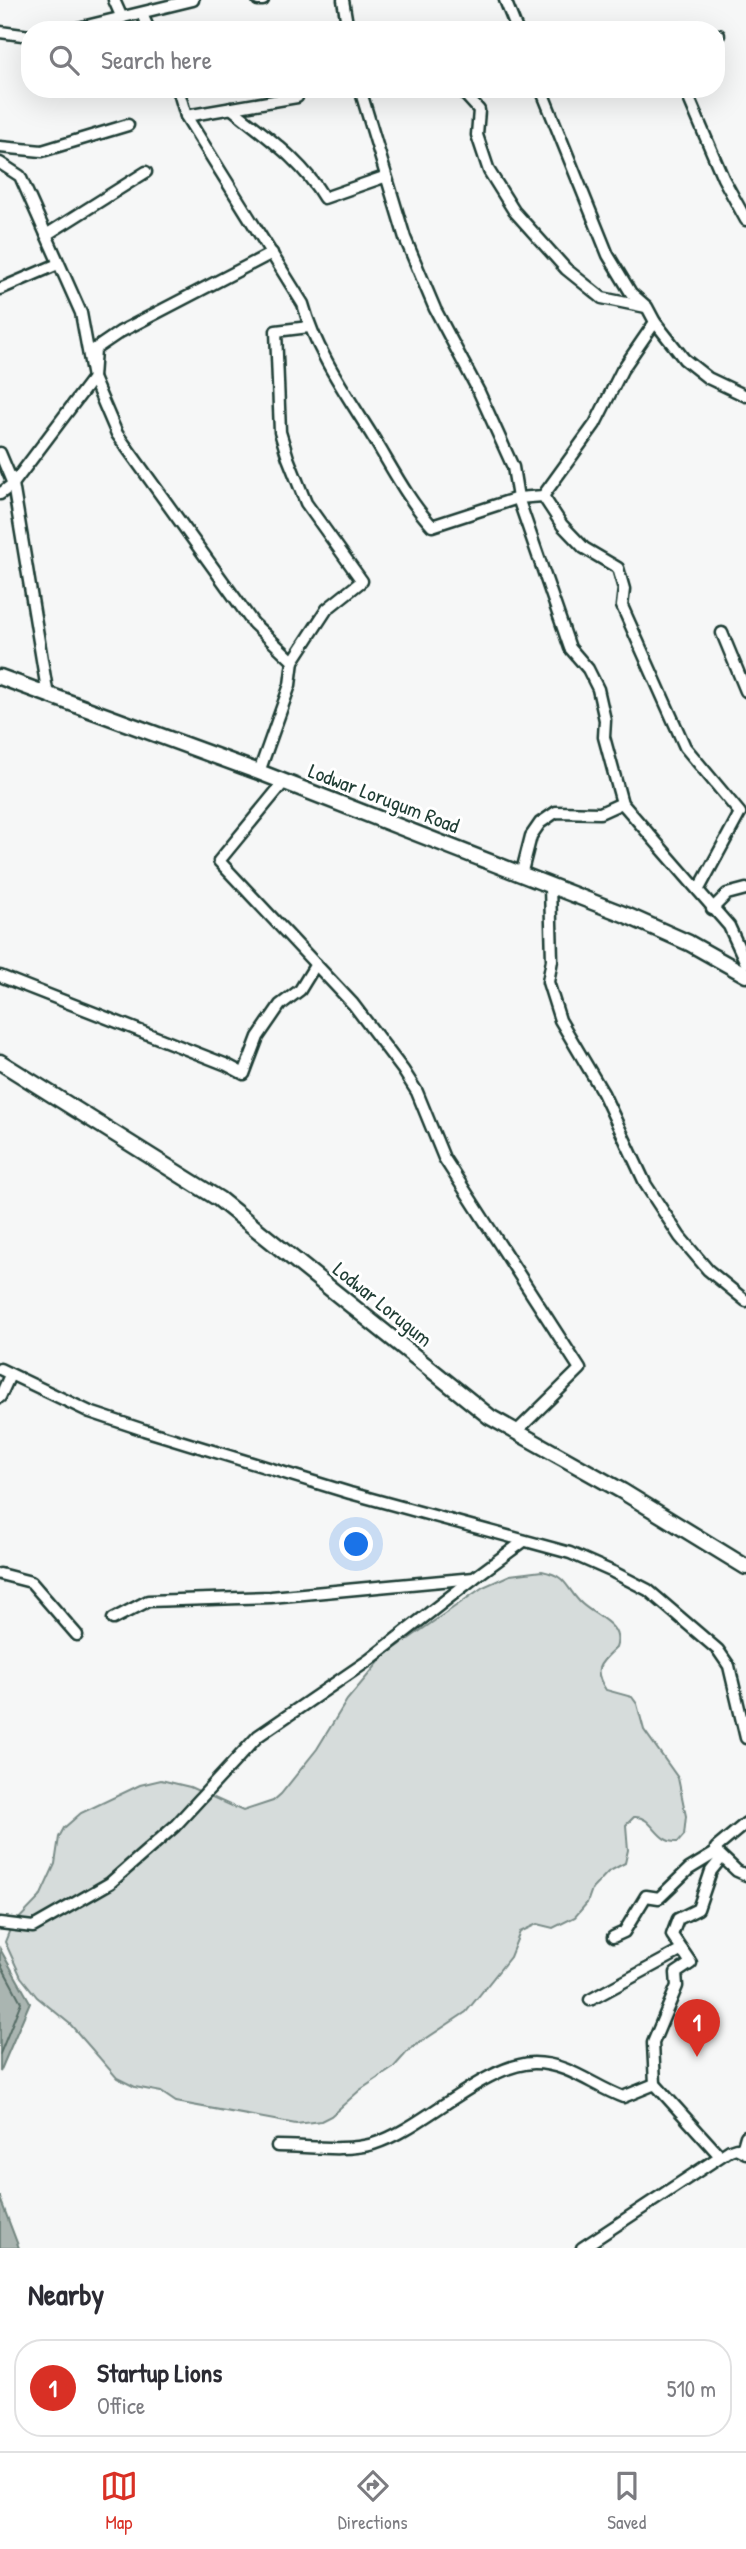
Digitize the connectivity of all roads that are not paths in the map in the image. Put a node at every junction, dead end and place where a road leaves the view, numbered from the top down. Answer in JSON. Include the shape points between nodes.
{"nodes":[{"id":1,"x":114,"y":0,"type":"edge"},
{"id":2,"x":193,"y":0,"type":"edge"},
{"id":3,"x":343,"y":0,"type":"edge"},
{"id":4,"x":505,"y":0,"type":"edge"},
{"id":5,"x":142,"y":14,"type":"junction"},
{"id":6,"x":122,"y":19,"type":"junction"},
{"id":7,"x":113,"y":21,"type":"edge"},
{"id":8,"x":145,"y":21,"type":"edge"},
{"id":9,"x":346,"y":21,"type":"edge"},
{"id":10,"x":513,"y":21,"type":"edge"},
{"id":11,"x":0,"y":32,"type":"edge"},
{"id":12,"x":21,"y":35,"type":"edge"},
{"id":13,"x":181,"y":98,"type":"edge"},
{"id":14,"x":291,"y":98,"type":"edge"},
{"id":15,"x":362,"y":98,"type":"edge"},
{"id":16,"x":468,"y":98,"type":"edge"},
{"id":17,"x":545,"y":98,"type":"edge"},
{"id":18,"x":689,"y":98,"type":"edge"},
{"id":19,"x":230,"y":108,"type":"junction"},
{"id":20,"x":186,"y":116,"type":"junction"},
{"id":21,"x":128,"y":125,"type":"dead end"},
{"id":22,"x":0,"y":147,"type":"edge"},
{"id":23,"x":0,"y":163,"type":"edge"},
{"id":24,"x":146,"y":173,"type":"dead end"},
{"id":25,"x":384,"y":177,"type":"junction"},
{"id":26,"x":746,"y":220,"type":"edge"},
{"id":27,"x":46,"y":235,"type":"junction"},
{"id":28,"x":272,"y":253,"type":"junction"},
{"id":29,"x":58,"y":264,"type":"junction"},
{"id":30,"x":0,"y":289,"type":"edge"},
{"id":31,"x":647,"y":307,"type":"junction"},
{"id":32,"x":655,"y":322,"type":"junction"},
{"id":33,"x":309,"y":327,"type":"junction"},
{"id":34,"x":93,"y":378,"type":"junction"},
{"id":35,"x":746,"y":396,"type":"edge"},
{"id":36,"x":0,"y":453,"type":"edge"},
{"id":37,"x":13,"y":484,"type":"junction"},
{"id":38,"x":0,"y":494,"type":"edge"},
{"id":39,"x":543,"y":496,"type":"junction"},
{"id":40,"x":518,"y":498,"type":"junction"},
{"id":41,"x":722,"y":633,"type":"dead end"},
{"id":42,"x":293,"y":661,"type":"junction"},
{"id":43,"x":0,"y":677,"type":"edge"},
{"id":44,"x":746,"y":691,"type":"edge"},
{"id":45,"x":48,"y":696,"type":"junction"},
{"id":46,"x":259,"y":772,"type":"junction"},
{"id":47,"x":284,"y":782,"type":"junction"},
{"id":48,"x":622,"y":803,"type":"junction"},
{"id":49,"x":521,"y":874,"type":"junction"},
{"id":50,"x":550,"y":886,"type":"junction"},
{"id":51,"x":699,"y":889,"type":"junction"},
{"id":52,"x":746,"y":889,"type":"edge"},
{"id":53,"x":712,"y":909,"type":"junction"},
{"id":54,"x":316,"y":964,"type":"junction"},
{"id":55,"x":746,"y":964,"type":"edge"},
{"id":56,"x":746,"y":975,"type":"edge"},
{"id":57,"x":0,"y":976,"type":"edge"},
{"id":58,"x":0,"y":1062,"type":"edge"},
{"id":59,"x":746,"y":1301,"type":"edge"},
{"id":60,"x":0,"y":1369,"type":"edge"},
{"id":61,"x":10,"y":1376,"type":"junction"},
{"id":62,"x":0,"y":1397,"type":"edge"},
{"id":63,"x":516,"y":1432,"type":"junction"},
{"id":64,"x":524,"y":1541,"type":"junction"},
{"id":65,"x":746,"y":1567,"type":"edge"},
{"id":66,"x":0,"y":1574,"type":"edge"},
{"id":67,"x":474,"y":1578,"type":"junction"},
{"id":68,"x":113,"y":1619,"type":"dead end"},
{"id":69,"x":76,"y":1634,"type":"dead end"},
{"id":70,"x":746,"y":1738,"type":"edge"},
{"id":71,"x":746,"y":1823,"type":"edge"},
{"id":72,"x":717,"y":1852,"type":"junction"},
{"id":73,"x":746,"y":1875,"type":"edge"},
{"id":74,"x":0,"y":1923,"type":"edge"},
{"id":75,"x":613,"y":1937,"type":"dead end"},
{"id":76,"x":682,"y":1950,"type":"junction"},
{"id":77,"x":590,"y":2000,"type":"dead end"},
{"id":78,"x":655,"y":2084,"type":"junction"},
{"id":79,"x":746,"y":2136,"type":"edge"},
{"id":80,"x":277,"y":2146,"type":"dead end"},
{"id":81,"x":744,"y":2152,"type":"edge"},
{"id":82,"x":720,"y":2156,"type":"junction"},
{"id":83,"x":583,"y":2248,"type":"edge"}],
"edges":[{"from":1,"to":6,"type":"street"},
{"from":2,"to":5,"type":"street"},
{"from":3,"to":9,"type":"street"},
{"from":4,"to":10,"type":"street"},
{"from":5,"to":6,"type":"street"},
{"from":5,"to":8,"type":"street"},
{"from":6,"to":7,"type":"street"},
{"from":11,"to":12,"type":"street"},
{"from":13,"to":20,"type":"street"},
{"from":14,"to":19,"type":"street"},
{"from":15,"to":25,"type":"street"},
{"from":16,"to":31,"type":"street","via":[[479,110],[477,135],[489,171],[514,211],[566,269],[602,299]]},
{"from":17,"to":31,"type":"street","via":[[608,255],[631,293]]},
{"from":18,"to":26,"type":"street"},
{"from":19,"to":20,"type":"street"},
{"from":19,"to":25,"type":"street","via":[[295,157],[324,198]]},
{"from":20,"to":28,"type":"street"},
{"from":21,"to":22,"type":"street","via":[[42,151]]},
{"from":23,"to":27,"type":"street","via":[[20,176]]},
{"from":24,"to":27,"type":"street"},
{"from":25,"to":40,"type":"street","via":[[435,309],[513,467]]},
{"from":27,"to":29,"type":"street"},
{"from":28,"to":33,"type":"street","via":[[303,304]]},
{"from":28,"to":34,"type":"street","via":[[95,349]]},
{"from":29,"to":30,"type":"street"},
{"from":29,"to":34,"type":"street","via":[[81,313]]},
{"from":31,"to":32,"type":"street"},
{"from":32,"to":35,"type":"street","via":[[684,359],[708,378]]},
{"from":32,"to":39,"type":"street","via":[[622,370],[596,425]]},
{"from":33,"to":40,"type":"street","via":[[407,495],[432,526]]},
{"from":33,"to":42,"type":"street","via":[[276,331],[280,432],[306,503],[362,581],[327,609]]},
{"from":34,"to":37,"type":"street"},
{"from":34,"to":42,"type":"street","via":[[117,434],[152,486],[253,623]]},
{"from":36,"to":37,"type":"street"},
{"from":37,"to":38,"type":"street"},
{"from":37,"to":45,"type":"street"},
{"from":39,"to":40,"type":"street"},
{"from":39,"to":51,"type":"street","via":[[584,548],[618,568],[624,589],[622,606],[685,747],[740,813]]},
{"from":40,"to":48,"type":"street","via":[[570,648],[598,690],[604,737]]},
{"from":41,"to":44,"type":"street"},
{"from":42,"to":46,"type":"street","via":[[290,685]]},
{"from":43,"to":45,"type":"street","name":"Lodwar Lorugum Road"},
{"from":45,"to":46,"type":"street","name":"Lodwar Lorugum Road"},
{"from":46,"to":47,"type":"street","name":"Lodwar Lorugum Road"},
{"from":47,"to":49,"type":"street","name":"Lodwar Lorugum Road"},
{"from":47,"to":54,"type":"street","via":[[219,862]]},
{"from":48,"to":49,"type":"street","via":[[600,813],[556,812],[531,836]]},
{"from":48,"to":51,"type":"street"},
{"from":49,"to":50,"type":"street","name":"Lodwar Lorugum Road"},
{"from":50,"to":56,"type":"street","name":"Lodwar Lorugum Road","via":[[689,943]]},
{"from":50,"to":59,"type":"street","via":[[552,960],[548,982],[560,1020],[603,1093],[646,1185],[680,1237],[708,1270]]},
{"from":51,"to":53,"type":"street"},
{"from":52,"to":53,"type":"street","via":[[727,894]]},
{"from":53,"to":55,"type":"street","via":[[729,926]]},
{"from":54,"to":57,"type":"street","via":[[300,990],[280,1005],[258,1037],[244,1074]]},
{"from":54,"to":63,"type":"street","via":[[353,1003],[410,1081],[444,1158],[580,1369]]},
{"from":58,"to":63,"type":"street","name":"Lodwar Lorugum","via":[[219,1199],[466,1399]]},
{"from":60,"to":61,"type":"street"},
{"from":61,"to":62,"type":"street"},
{"from":61,"to":64,"type":"street","via":[[144,1430]]},
{"from":63,"to":65,"type":"street","name":"Lodwar Lorugum"},
{"from":64,"to":67,"type":"street"},
{"from":64,"to":70,"type":"street","via":[[570,1553],[613,1572],[648,1590],[688,1621],[729,1666]]},
{"from":66,"to":69,"type":"street","via":[[31,1582]]},
{"from":67,"to":68,"type":"street","via":[[271,1597],[148,1601]]},
{"from":67,"to":74,"type":"street","via":[[369,1660],[258,1736],[175,1826],[110,1884],[33,1927]]},
{"from":71,"to":72,"type":"street","via":[[716,1848]]},
{"from":72,"to":73,"type":"street"},
{"from":72,"to":75,"type":"street","via":[[689,1869],[659,1898],[646,1896],[624,1932]]},
{"from":72,"to":76,"type":"street","via":[[719,1861],[710,1871],[698,1909],[678,1919],[672,1935]]},
{"from":76,"to":77,"type":"street"},
{"from":76,"to":78,"type":"street","via":[[691,1963],[676,1973],[677,1986],[653,2043]]},
{"from":78,"to":80,"type":"street","via":[[623,2097],[566,2069],[529,2064],[496,2075],[373,2144]]},
{"from":78,"to":82,"type":"street"},
{"from":79,"to":81,"type":"street"},
{"from":81,"to":82,"type":"street","via":[[733,2148]]},
{"from":82,"to":83,"type":"street"}]}
